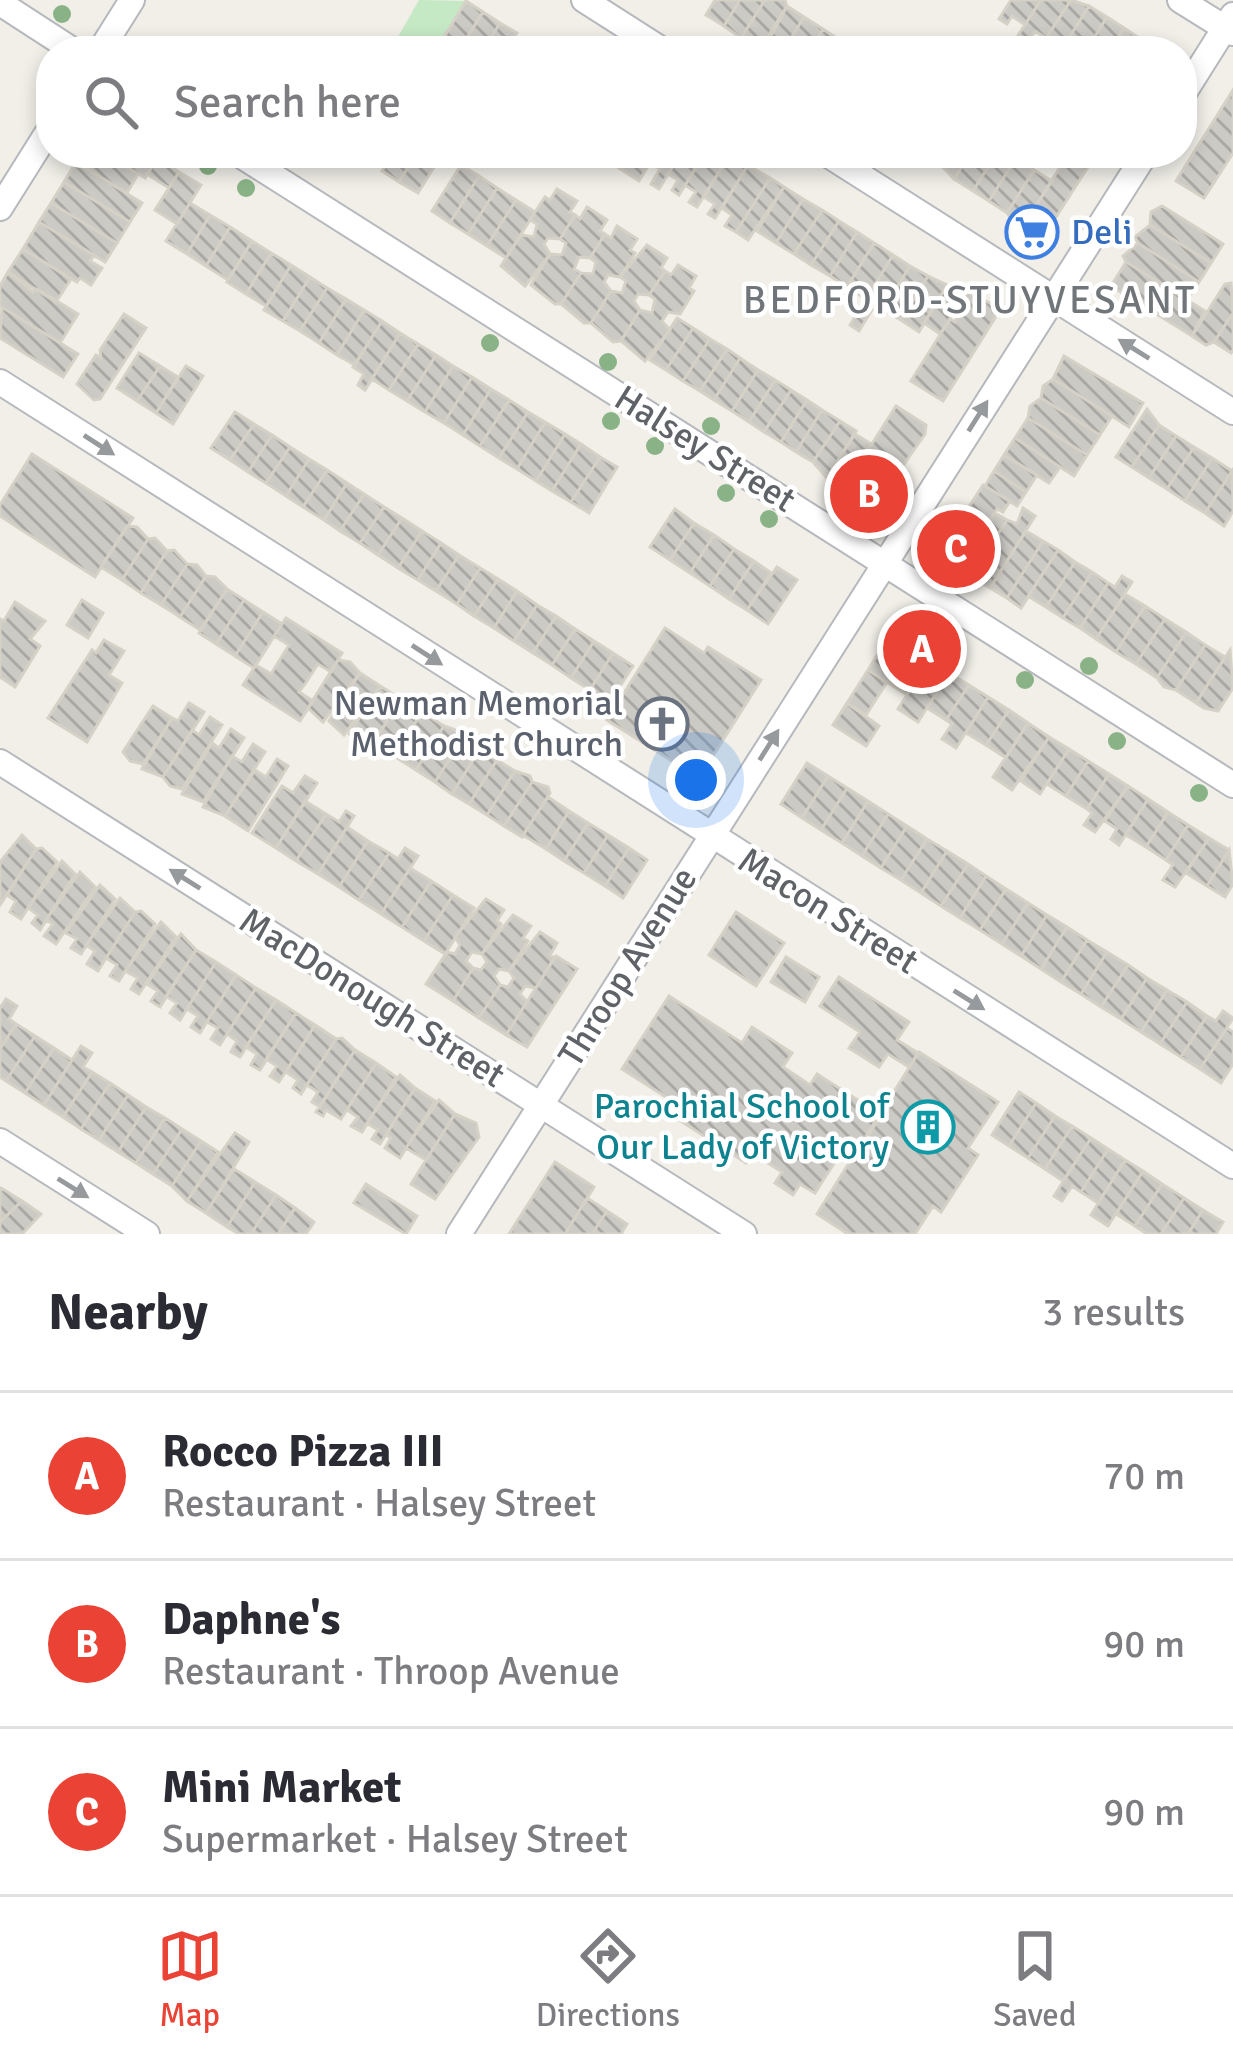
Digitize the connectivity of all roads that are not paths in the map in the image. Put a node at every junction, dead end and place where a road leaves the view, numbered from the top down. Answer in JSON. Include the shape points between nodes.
{"nodes":[{"id":1,"x":132,"y":0,"type":"edge"},
{"id":2,"x":584,"y":0,"type":"edge"},
{"id":3,"x":1180,"y":0,"type":"edge"},
{"id":4,"x":0,"y":2,"type":"edge"},
{"id":5,"x":1230,"y":26,"type":"edge"},
{"id":6,"x":51,"y":36,"type":"edge"},
{"id":7,"x":109,"y":36,"type":"edge"},
{"id":8,"x":640,"y":36,"type":"edge"},
{"id":9,"x":1197,"y":74,"type":"edge"},
{"id":10,"x":36,"y":152,"type":"edge"},
{"id":11,"x":261,"y":168,"type":"edge"},
{"id":12,"x":849,"y":168,"type":"edge"},
{"id":13,"x":1136,"y":168,"type":"edge"},
{"id":14,"x":0,"y":208,"type":"edge"},
{"id":15,"x":1054,"y":298,"type":"junction"},
{"id":16,"x":0,"y":382,"type":"edge"},
{"id":17,"x":1233,"y":412,"type":"edge"},
{"id":18,"x":884,"y":564,"type":"junction"},
{"id":19,"x":0,"y":762,"type":"edge"},
{"id":20,"x":1233,"y":785,"type":"edge"},
{"id":21,"x":711,"y":836,"type":"junction"},
{"id":22,"x":542,"y":1105,"type":"junction"},
{"id":23,"x":0,"y":1141,"type":"edge"},
{"id":24,"x":1233,"y":1166,"type":"edge"},
{"id":25,"x":146,"y":1234,"type":"edge"},
{"id":26,"x":459,"y":1234,"type":"edge"},
{"id":27,"x":744,"y":1234,"type":"edge"}],
"edges":[{"from":1,"to":7,"type":"street"},
{"from":2,"to":8,"type":"street"},
{"from":3,"to":5,"type":"street"},
{"from":4,"to":6,"type":"street"},
{"from":5,"to":9,"type":"street"},
{"from":10,"to":14,"type":"street"},
{"from":11,"to":18,"type":"street","name":"Halsey Street"},
{"from":12,"to":15,"type":"street"},
{"from":13,"to":15,"type":"street","name":"Throop Avenue"},
{"from":17,"to":15,"type":"street","one_way":true},
{"from":18,"to":15,"type":"street","name":"Throop Avenue","one_way":true},
{"from":16,"to":21,"type":"street","name":"Macon Street","one_way":true},
{"from":18,"to":20,"type":"street","name":"Halsey Street"},
{"from":21,"to":18,"type":"street","name":"Throop Avenue","one_way":true},
{"from":22,"to":19,"type":"street","name":"MacDonough Street","one_way":true},
{"from":21,"to":22,"type":"street","name":"Throop Avenue"},
{"from":21,"to":24,"type":"street","name":"Macon Street","one_way":true},
{"from":22,"to":26,"type":"street","name":"Throop Avenue"},
{"from":22,"to":27,"type":"street","name":"MacDonough Street"},
{"from":23,"to":25,"type":"street","one_way":true}]}
